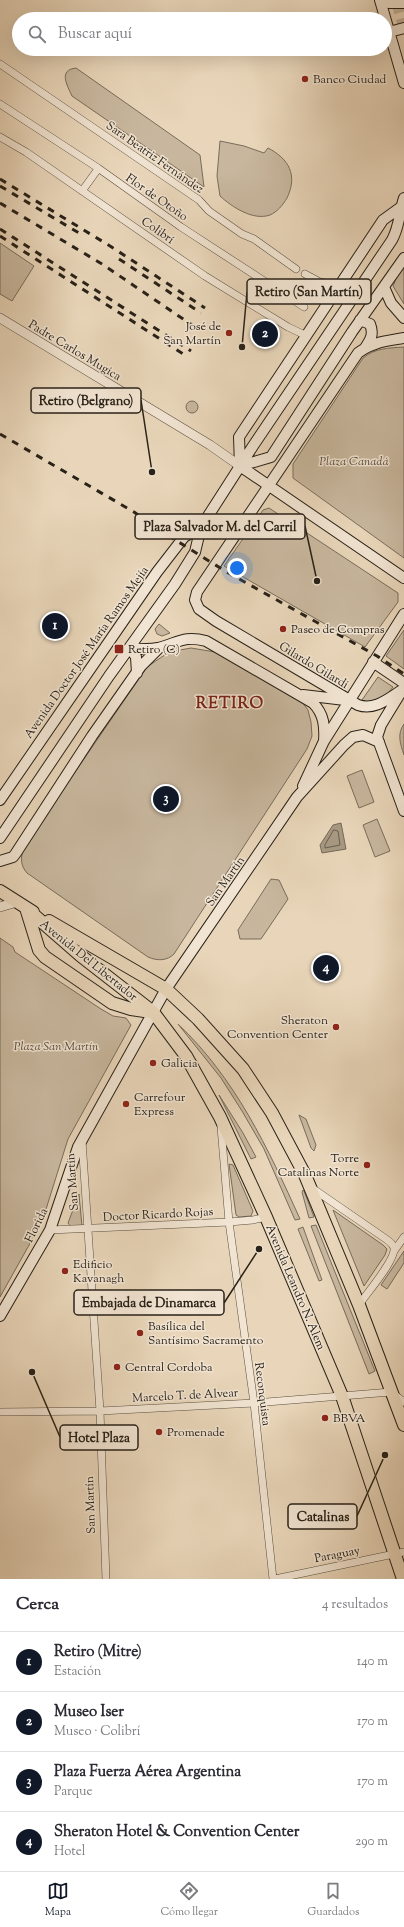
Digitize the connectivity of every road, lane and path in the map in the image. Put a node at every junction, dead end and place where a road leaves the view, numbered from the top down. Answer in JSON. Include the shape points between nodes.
{"nodes":[{"id":1,"x":380,"y":0,"type":"edge"},
{"id":2,"x":384,"y":0,"type":"edge"},
{"id":3,"x":404,"y":3,"type":"edge"},
{"id":4,"x":383,"y":12,"type":"edge"},
{"id":5,"x":404,"y":28,"type":"edge"},
{"id":6,"x":392,"y":31,"type":"edge"},
{"id":7,"x":392,"y":42,"type":"edge"},
{"id":8,"x":0,"y":64,"type":"edge"},
{"id":9,"x":404,"y":83,"type":"edge"},
{"id":10,"x":0,"y":104,"type":"edge"},
{"id":11,"x":0,"y":137,"type":"edge"},
{"id":12,"x":98,"y":169,"type":"junction"},
{"id":13,"x":82,"y":191,"type":"junction"},
{"id":14,"x":403,"y":207,"type":"edge"},
{"id":15,"x":404,"y":258,"type":"edge"},
{"id":16,"x":296,"y":269,"type":"dead end"},
{"id":17,"x":305,"y":274,"type":"dead end"},
{"id":18,"x":340,"y":286,"type":"junction"},
{"id":19,"x":384,"y":287,"type":"junction"},
{"id":20,"x":304,"y":307,"type":"dead end"},
{"id":21,"x":0,"y":318,"type":"edge"},
{"id":22,"x":404,"y":318,"type":"edge"},
{"id":23,"x":360,"y":320,"type":"junction"},
{"id":24,"x":306,"y":336,"type":"junction"},
{"id":25,"x":404,"y":338,"type":"edge"},
{"id":26,"x":365,"y":348,"type":"junction"},
{"id":27,"x":240,"y":466,"type":"junction"},
{"id":28,"x":269,"y":486,"type":"junction"},
{"id":29,"x":201,"y":527,"type":"junction"},
{"id":30,"x":404,"y":578,"type":"edge"},
{"id":31,"x":404,"y":614,"type":"edge"},
{"id":32,"x":130,"y":648,"type":"junction"},
{"id":33,"x":159,"y":648,"type":"junction"},
{"id":34,"x":373,"y":662,"type":"junction"},
{"id":35,"x":137,"y":673,"type":"junction"},
{"id":36,"x":403,"y":687,"type":"edge"},
{"id":37,"x":300,"y":695,"type":"junction"},
{"id":38,"x":348,"y":701,"type":"junction"},
{"id":39,"x":324,"y":741,"type":"junction"},
{"id":40,"x":378,"y":742,"type":"junction"},
{"id":41,"x":298,"y":797,"type":"junction"},
{"id":42,"x":0,"y":800,"type":"edge"},
{"id":43,"x":404,"y":810,"type":"edge"},
{"id":44,"x":0,"y":838,"type":"edge"},
{"id":45,"x":0,"y":861,"type":"edge"},
{"id":46,"x":0,"y":891,"type":"edge"},
{"id":47,"x":21,"y":905,"type":"junction"},
{"id":48,"x":0,"y":906,"type":"edge"},
{"id":49,"x":166,"y":989,"type":"junction"},
{"id":50,"x":153,"y":1012,"type":"junction"},
{"id":51,"x":220,"y":1117,"type":"junction"},
{"id":52,"x":82,"y":1139,"type":"junction"},
{"id":53,"x":310,"y":1187,"type":"junction"},
{"id":54,"x":266,"y":1217,"type":"junction"},
{"id":55,"x":229,"y":1222,"type":"junction"},
{"id":56,"x":89,"y":1228,"type":"junction"},
{"id":57,"x":50,"y":1230,"type":"junction"},
{"id":58,"x":404,"y":1237,"type":"edge"},
{"id":59,"x":394,"y":1252,"type":"junction"},
{"id":60,"x":359,"y":1305,"type":"junction"},
{"id":61,"x":0,"y":1316,"type":"edge"},
{"id":62,"x":391,"y":1392,"type":"junction"},
{"id":63,"x":342,"y":1396,"type":"junction"},
{"id":64,"x":404,"y":1402,"type":"edge"},
{"id":65,"x":254,"y":1403,"type":"junction"},
{"id":66,"x":100,"y":1411,"type":"junction"},
{"id":67,"x":0,"y":1412,"type":"edge"},
{"id":68,"x":404,"y":1425,"type":"edge"},
{"id":69,"x":399,"y":1553,"type":"edge"},
{"id":70,"x":106,"y":1579,"type":"edge"},
{"id":71,"x":274,"y":1579,"type":"edge"},
{"id":72,"x":403,"y":1579,"type":"edge"}],
"edges":[{"from":1,"to":4,"type":"main road"},
{"from":2,"to":3,"type":"main road","via":[[389,3]]},
{"from":5,"to":6,"type":"main road"},
{"from":7,"to":9,"type":"main road"},
{"from":8,"to":16,"type":"street","name":"Sara Beatriz Fernández"},
{"from":10,"to":12,"type":"street","name":"Flor de Otoño"},
{"from":11,"to":13,"type":"street","name":"Colibrí"},
{"from":12,"to":13,"type":"street"},
{"from":12,"to":20,"type":"street","name":"Flor de Otoño"},
{"from":13,"to":24,"type":"street","name":"Colibrí","via":[[205,276]]},
{"from":14,"to":18,"type":"main road","name":"Avenida Doctor José María Ramos Mejía","via":[[383,220]]},
{"from":14,"to":27,"type":"main road","name":"Avenida Doctor José María Ramos Mejía","via":[[392,240]]},
{"from":15,"to":19,"type":"main road"},
{"from":17,"to":18,"type":"street","via":[[320,282]]},
{"from":18,"to":24,"type":"main road","name":"Avenida Doctor José María Ramos Mejía"},
{"from":19,"to":22,"type":"main road","via":[[391,303]]},
{"from":19,"to":23,"type":"main road"},
{"from":21,"to":27,"type":"street","name":"Padre Carlos Mugica","via":[[190,432]]},
{"from":23,"to":26,"type":"main road","via":[[370,324],[372,330],[372,338]]},
{"from":23,"to":27,"type":"main road","via":[[271,458]]},
{"from":24,"to":27,"type":"main road","name":"Avenida Doctor José María Ramos Mejía","via":[[239,437]]},
{"from":25,"to":26,"type":"main road","via":[[379,342]]},
{"from":26,"to":28,"type":"main road","via":[[358,353]]},
{"from":27,"to":28,"type":"main road"},
{"from":27,"to":29,"type":"main road","name":"Avenida Doctor José María Ramos Mejía"},
{"from":28,"to":30,"type":"main road"},
{"from":28,"to":38,"type":"main road","name":"Gilardo Gilardi","via":[[197,592],[195,604],[216,621]]},
{"from":29,"to":32,"type":"main road","name":"Avenida Doctor José María Ramos Mejía","via":[[195,552],[176,584]]},
{"from":29,"to":42,"type":"main road","name":"Avenida Doctor José María Ramos Mejía","via":[[184,537],[157,572]]},
{"from":31,"to":34,"type":"main road","name":"San Martín"},
{"from":32,"to":33,"type":"main road"},
{"from":32,"to":35,"type":"main road","via":[[136,657]]},
{"from":32,"to":44,"type":"main road","name":"Avenida Doctor José María Ramos Mejía"},
{"from":33,"to":35,"type":"main road"},
{"from":33,"to":37,"type":"main road","name":"Gilardo Gilardi","via":[[179,640],[206,641]]},
{"from":34,"to":36,"type":"main road"},
{"from":34,"to":38,"type":"main road","name":"San Martín"},
{"from":35,"to":45,"type":"main road","via":[[82,750],[16,853],[13,857]]},
{"from":36,"to":38,"type":"main road","via":[[371,707],[362,707]]},
{"from":36,"to":40,"type":"main road","via":[[381,725]]},
{"from":37,"to":38,"type":"main road","name":"Gilardo Gilardi"},
{"from":37,"to":39,"type":"main road","via":[[320,711],[324,724]]},
{"from":38,"to":39,"type":"main road","name":"San Martín"},
{"from":39,"to":41,"type":"main road","name":"San Martín"},
{"from":40,"to":41,"type":"main road","name":"San Martín","via":[[363,735],[353,737]]},
{"from":40,"to":43,"type":"main road"},
{"from":41,"to":49,"type":"main road","name":"San Martín"},
{"from":46,"to":47,"type":"main road","name":"Avenida Del Libertador"},
{"from":47,"to":48,"type":"street"},
{"from":47,"to":49,"type":"main road","name":"Avenida Del Libertador"},
{"from":47,"to":50,"type":"main road","name":"Avenida Del Libertador"},
{"from":47,"to":50,"type":"main road","via":[[38,950],[45,957],[112,1003],[131,1010]]},
{"from":49,"to":50,"type":"main road","name":"San Martín"},
{"from":49,"to":53,"type":"main road","via":[[198,1019],[243,1069],[296,1155]]},
{"from":50,"to":51,"type":"main road","name":"Avenida Leandro N. Alem","via":[[186,1056]]},
{"from":50,"to":52,"type":"main road","name":"San Martín"},
{"from":51,"to":54,"type":"main road","name":"Avenida Leandro N. Alem"},
{"from":51,"to":55,"type":"street","name":"Reconquista"},
{"from":52,"to":56,"type":"street","name":"San Martín"},
{"from":52,"to":57,"type":"main road","name":"Florida"},
{"from":53,"to":59,"type":"street","via":[[386,1239],[393,1246]]},
{"from":53,"to":60,"type":"main road"},
{"from":54,"to":55,"type":"street","name":"Doctor Ricardo Rojas"},
{"from":54,"to":63,"type":"main road","name":"Avenida Leandro N. Alem"},
{"from":55,"to":56,"type":"street","name":"Doctor Ricardo Rojas"},
{"from":55,"to":65,"type":"street","name":"Reconquista"},
{"from":56,"to":57,"type":"street","name":"Doctor Ricardo Rojas"},
{"from":56,"to":66,"type":"street","name":"San Martín"},
{"from":57,"to":61,"type":"main road","name":"Florida"},
{"from":58,"to":59,"type":"street"},
{"from":59,"to":60,"type":"street"},
{"from":60,"to":62,"type":"main road"},
{"from":62,"to":63,"type":"street","name":"Marcelo T. de Alvear"},
{"from":62,"to":64,"type":"street"},
{"from":62,"to":68,"type":"main road"},
{"from":63,"to":65,"type":"street","name":"Marcelo T. de Alvear"},
{"from":63,"to":69,"type":"main road","name":"Avenida Leandro N. Alem"},
{"from":65,"to":66,"type":"street","name":"Marcelo T. de Alvear"},
{"from":65,"to":71,"type":"street","name":"Reconquista"},
{"from":66,"to":67,"type":"street","name":"Marcelo T. de Alvear"},
{"from":66,"to":70,"type":"street","name":"San Martín"},
{"from":69,"to":71,"type":"street","name":"Paraguay"},
{"from":69,"to":72,"type":"main road","name":"Avenida Leandro N. Alem"}]}
